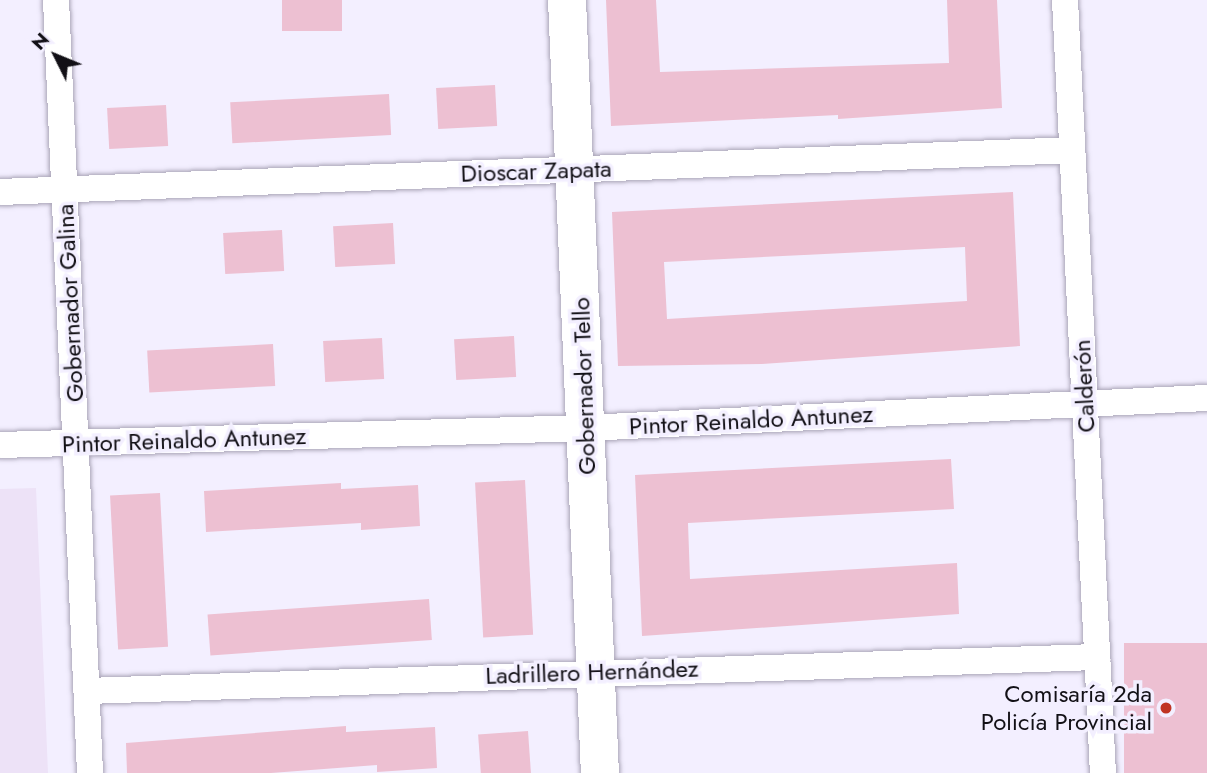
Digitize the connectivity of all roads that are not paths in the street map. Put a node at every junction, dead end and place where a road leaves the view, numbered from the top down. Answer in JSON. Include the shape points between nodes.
{"nodes":[{"id":1,"x":56,"y":0,"type":"edge"},
{"id":2,"x":567,"y":0,"type":"edge"},
{"id":3,"x":1065,"y":0,"type":"edge"},
{"id":4,"x":1072,"y":150,"type":"junction"},
{"id":5,"x":575,"y":169,"type":"junction"},
{"id":6,"x":65,"y":190,"type":"junction"},
{"id":7,"x":0,"y":192,"type":"edge"},
{"id":8,"x":1207,"y":398,"type":"edge"},
{"id":9,"x":1085,"y":402,"type":"junction"},
{"id":10,"x":586,"y":428,"type":"junction"},
{"id":11,"x":76,"y":443,"type":"junction"},
{"id":12,"x":0,"y":445,"type":"edge"},
{"id":13,"x":1097,"y":657,"type":"junction"},
{"id":14,"x":596,"y":671,"type":"junction"},
{"id":15,"x":87,"y":691,"type":"junction"},
{"id":16,"x":90,"y":773,"type":"edge"},
{"id":17,"x":600,"y":773,"type":"edge"},
{"id":18,"x":1103,"y":773,"type":"edge"}],
"edges":[{"from":1,"to":6,"type":"street","name":"Gobernador Galina"},
{"from":2,"to":5,"type":"street","name":"Gobernador Tello"},
{"from":3,"to":4,"type":"street","name":"Calderón"},
{"from":4,"to":5,"type":"street","name":"Dioscar Zapata"},
{"from":4,"to":9,"type":"street","name":"Calderón"},
{"from":5,"to":6,"type":"street","name":"Dioscar Zapata"},
{"from":5,"to":10,"type":"street","name":"Gobernador Tello"},
{"from":6,"to":7,"type":"street","name":"Dioscar Zapata"},
{"from":6,"to":11,"type":"street","name":"Gobernador Galina"},
{"from":8,"to":9,"type":"street","name":"Pintor Reinaldo Antunez"},
{"from":9,"to":10,"type":"street","name":"Pintor Reinaldo Antunez"},
{"from":9,"to":13,"type":"street","name":"Calderón"},
{"from":10,"to":11,"type":"street","name":"Pintor Reinaldo Antunez"},
{"from":10,"to":14,"type":"street","name":"Gobernador Tello"},
{"from":11,"to":12,"type":"street","name":"Pintor Reinaldo Antunez"},
{"from":11,"to":15,"type":"street","name":"Gobernador Galina"},
{"from":13,"to":14,"type":"street","name":"Ladrillero Hernández"},
{"from":13,"to":18,"type":"street","name":"Calderón"},
{"from":14,"to":15,"type":"street","name":"Ladrillero Hernández"},
{"from":14,"to":17,"type":"street","name":"Gobernador Tello"},
{"from":15,"to":16,"type":"street","name":"Gobernador Galina"}]}
